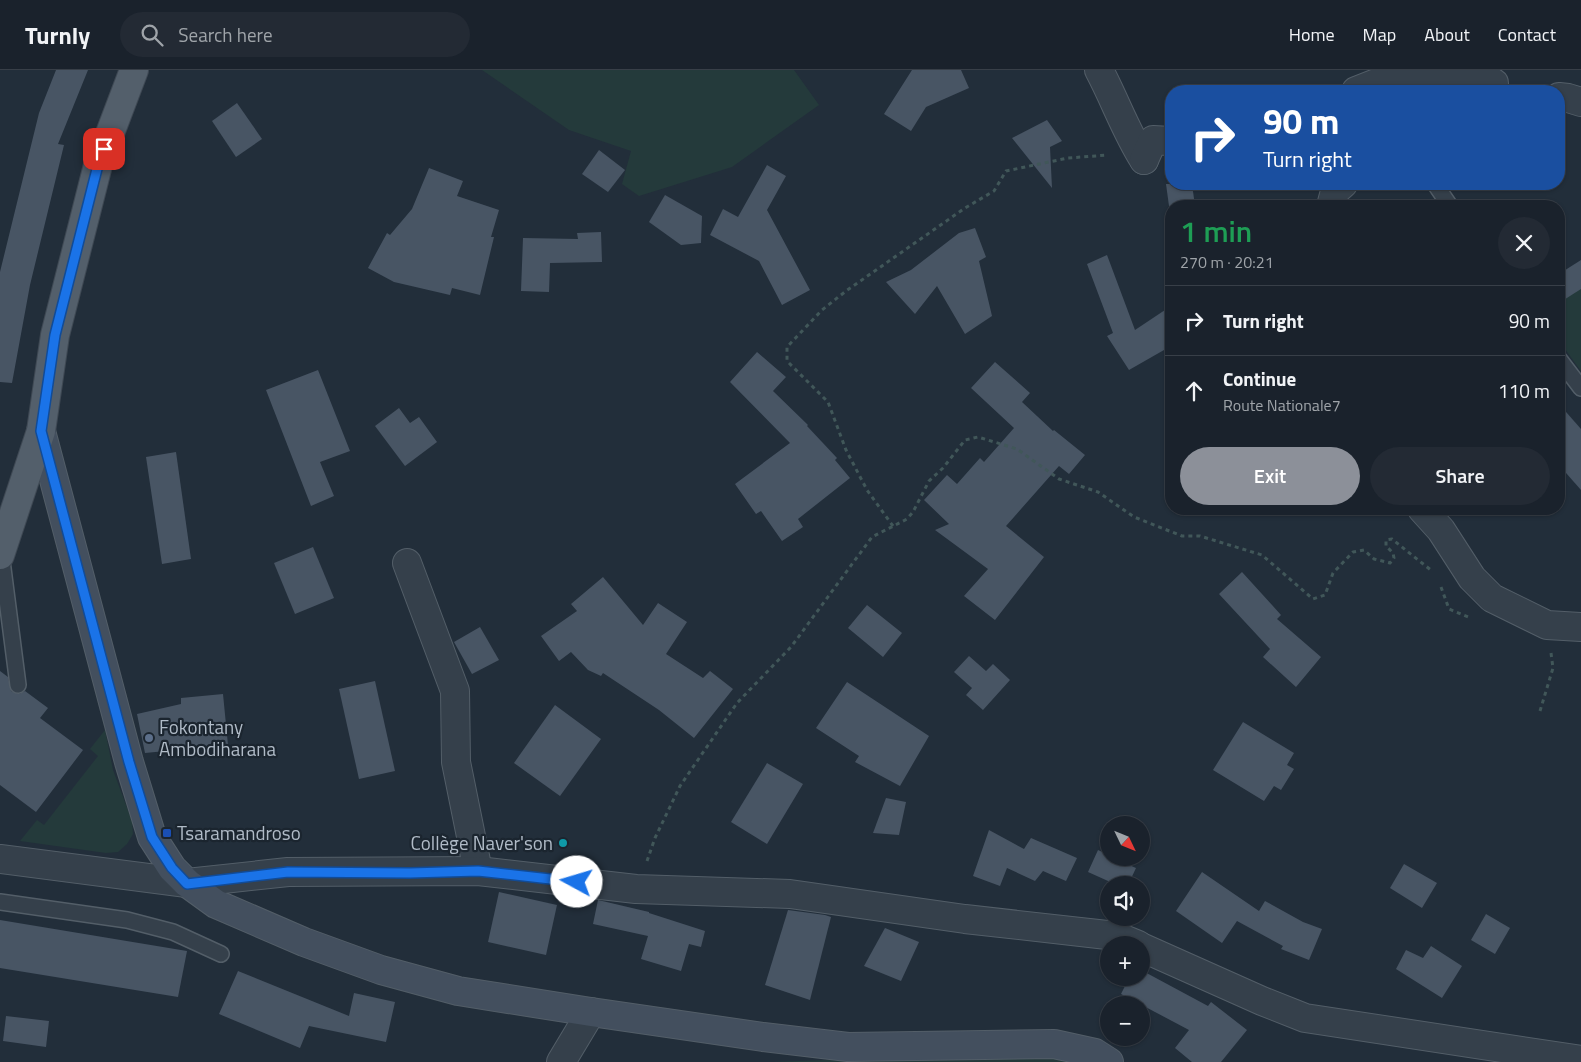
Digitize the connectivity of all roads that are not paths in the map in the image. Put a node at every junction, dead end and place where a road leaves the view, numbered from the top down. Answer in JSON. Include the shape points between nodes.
{"nodes":[{"id":1,"x":134,"y":70,"type":"edge"},
{"id":2,"x":1099,"y":70,"type":"edge"},
{"id":3,"x":1371,"y":85,"type":"edge"},
{"id":4,"x":1494,"y":85,"type":"edge"},
{"id":5,"x":1565,"y":98,"type":"edge"},
{"id":6,"x":1581,"y":102,"type":"edge"},
{"id":7,"x":1165,"y":141,"type":"edge"},
{"id":8,"x":1565,"y":367,"type":"edge"},
{"id":9,"x":1581,"y":388,"type":"edge"},
{"id":10,"x":41,"y":431,"type":"junction"},
{"id":11,"x":1427,"y":515,"type":"edge"},
{"id":12,"x":1,"y":554,"type":"edge"},
{"id":13,"x":407,"y":563,"type":"dead end"},
{"id":14,"x":1581,"y":627,"type":"edge"},
{"id":15,"x":18,"y":685,"type":"dead end"},
{"id":16,"x":0,"y":859,"type":"edge"},
{"id":17,"x":478,"y":871,"type":"junction"},
{"id":18,"x":187,"y":884,"type":"junction"},
{"id":19,"x":0,"y":902,"type":"edge"},
{"id":20,"x":1116,"y":936,"type":"edge"},
{"id":21,"x":1150,"y":951,"type":"edge"},
{"id":22,"x":220,"y":954,"type":"dead end"},
{"id":23,"x":591,"y":1012,"type":"junction"},
{"id":24,"x":1581,"y":1060,"type":"edge"},
{"id":25,"x":561,"y":1062,"type":"edge"},
{"id":26,"x":1109,"y":1062,"type":"edge"}],
"edges":[{"from":1,"to":10,"type":"main road","via":[[98,165],[55,335]]},
{"from":2,"to":7,"type":"street","via":[[1144,160],[1153,140]]},
{"from":3,"to":4,"type":"street","via":[[1394,76],[1426,72],[1478,73]]},
{"from":5,"to":6,"type":"street"},
{"from":8,"to":9,"type":"lane"},
{"from":10,"to":12,"type":"main road"},
{"from":10,"to":18,"type":"street","via":[[152,837]]},
{"from":11,"to":14,"type":"street","via":[[1472,578],[1492,598],[1547,625]]},
{"from":12,"to":15,"type":"lane"},
{"from":13,"to":17,"type":"street","via":[[455,691],[456,762]]},
{"from":16,"to":18,"type":"street"},
{"from":17,"to":18,"type":"street","via":[[288,872]]},
{"from":17,"to":20,"type":"street","via":[[636,889],[790,894]]},
{"from":18,"to":23,"type":"street","via":[[216,904],[304,942],[381,970],[458,991]]},
{"from":19,"to":22,"type":"lane","via":[[127,920],[173,932]]},
{"from":21,"to":24,"type":"street","via":[[1305,1018]]},
{"from":23,"to":25,"type":"street"},
{"from":23,"to":26,"type":"street","via":[[848,1047],[1054,1044],[1095,1053]]}]}
